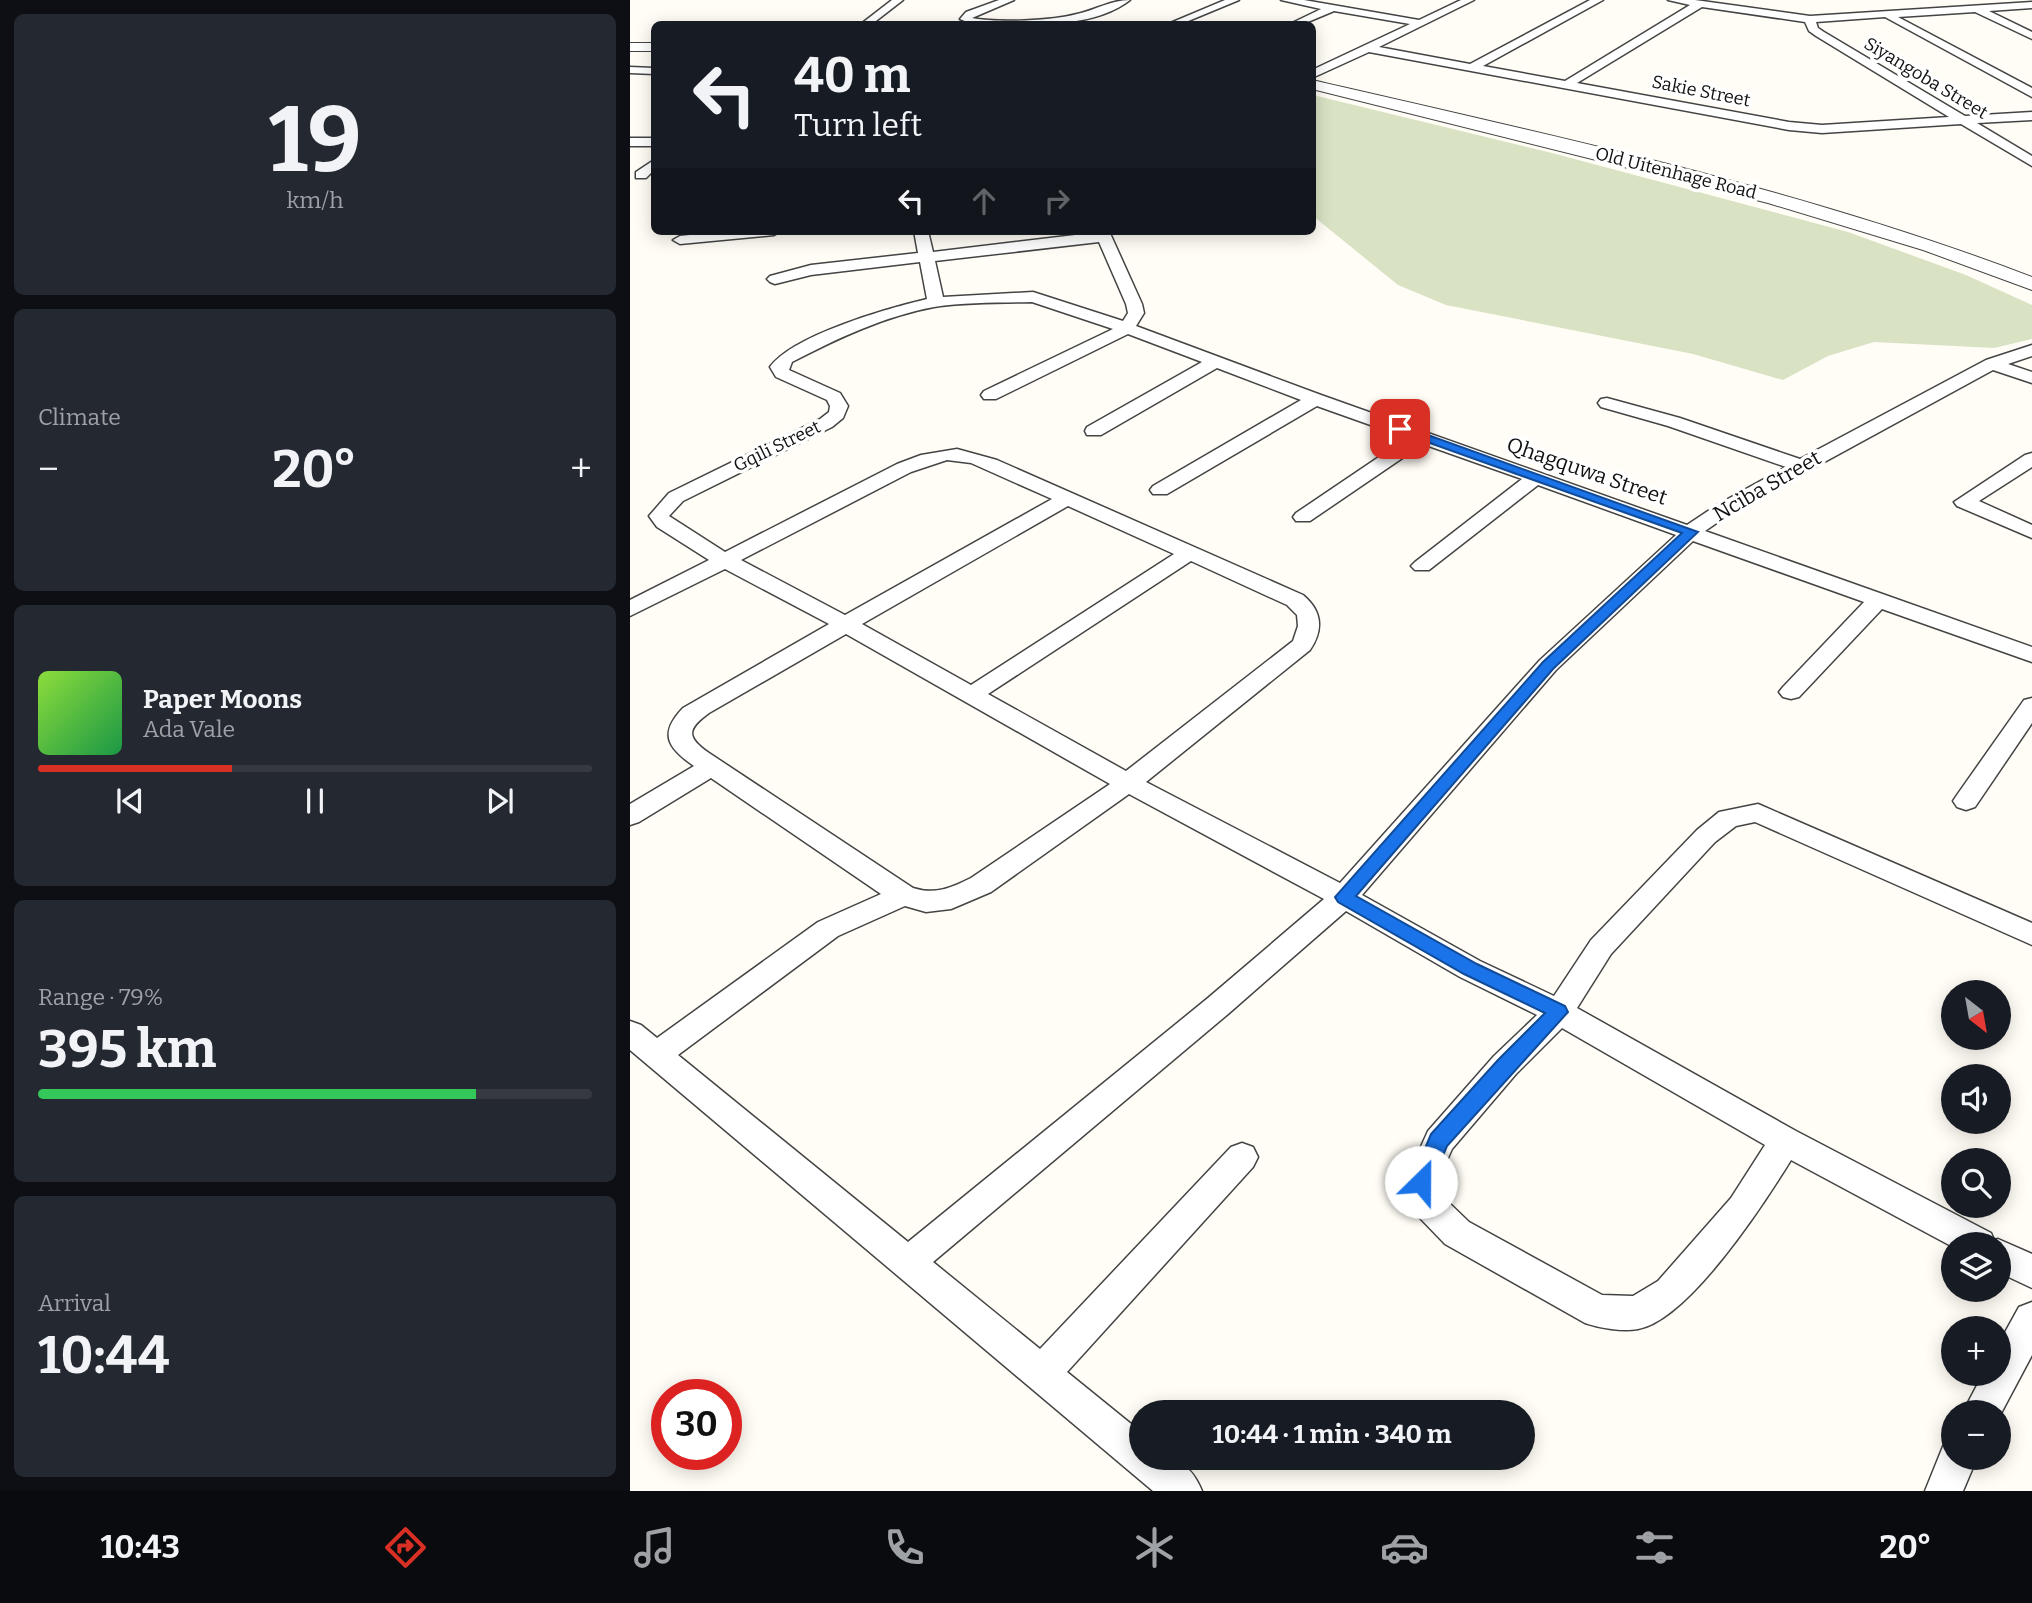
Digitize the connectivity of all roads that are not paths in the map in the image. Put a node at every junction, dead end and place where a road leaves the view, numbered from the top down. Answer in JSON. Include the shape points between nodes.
{"nodes":[{"id":1,"x":898,"y":0,"type":"edge"},
{"id":2,"x":1009,"y":0,"type":"edge"},
{"id":3,"x":1125,"y":0,"type":"edge"},
{"id":4,"x":1234,"y":0,"type":"edge"},
{"id":5,"x":1286,"y":0,"type":"edge"},
{"id":6,"x":1352,"y":0,"type":"edge"},
{"id":7,"x":1469,"y":0,"type":"edge"},
{"id":8,"x":1598,"y":0,"type":"edge"},
{"id":9,"x":1673,"y":0,"type":"edge"},
{"id":10,"x":1700,"y":4,"type":"junction"},
{"id":11,"x":2032,"y":5,"type":"edge"},
{"id":12,"x":1333,"y":8,"type":"junction"},
{"id":13,"x":1979,"y":10,"type":"junction"},
{"id":14,"x":1889,"y":16,"type":"junction"},
{"id":15,"x":1810,"y":19,"type":"junction"},
{"id":16,"x":870,"y":21,"type":"edge"},
{"id":17,"x":970,"y":21,"type":"edge"},
{"id":18,"x":1062,"y":21,"type":"edge"},
{"id":19,"x":1181,"y":21,"type":"edge"},
{"id":20,"x":1302,"y":21,"type":"edge"},
{"id":21,"x":1420,"y":23,"type":"junction"},
{"id":22,"x":2032,"y":36,"type":"edge"},
{"id":23,"x":630,"y":47,"type":"edge"},
{"id":24,"x":651,"y":47,"type":"edge"},
{"id":25,"x":1367,"y":48,"type":"junction"},
{"id":26,"x":1472,"y":67,"type":"junction"},
{"id":27,"x":630,"y":71,"type":"edge"},
{"id":28,"x":649,"y":71,"type":"edge"},
{"id":29,"x":1316,"y":73,"type":"edge"},
{"id":30,"x":630,"y":81,"type":"edge"},
{"id":31,"x":1316,"y":85,"type":"edge"},
{"id":32,"x":1568,"y":85,"type":"junction"},
{"id":33,"x":2032,"y":93,"type":"edge"},
{"id":34,"x":2032,"y":116,"type":"edge"},
{"id":35,"x":1963,"y":121,"type":"junction"},
{"id":36,"x":651,"y":140,"type":"edge"},
{"id":37,"x":630,"y":142,"type":"edge"},
{"id":38,"x":2032,"y":162,"type":"edge"},
{"id":39,"x":651,"y":167,"type":"edge"},
{"id":40,"x":641,"y":176,"type":"dead end"},
{"id":41,"x":732,"y":235,"type":"edge"},
{"id":42,"x":921,"y":235,"type":"edge"},
{"id":43,"x":1095,"y":235,"type":"edge"},
{"id":44,"x":1103,"y":235,"type":"edge"},
{"id":45,"x":680,"y":240,"type":"dead end"},
{"id":46,"x":926,"y":257,"type":"junction"},
{"id":47,"x":775,"y":279,"type":"dead end"},
{"id":48,"x":2032,"y":284,"type":"edge"},
{"id":49,"x":936,"y":302,"type":"junction"},
{"id":50,"x":1127,"y":328,"type":"junction"},
{"id":51,"x":2032,"y":350,"type":"edge"},
{"id":52,"x":1217,"y":361,"type":"junction"},
{"id":53,"x":1993,"y":364,"type":"junction"},
{"id":54,"x":2032,"y":378,"type":"edge"},
{"id":55,"x":990,"y":395,"type":"dead end"},
{"id":56,"x":1315,"y":399,"type":"junction"},
{"id":57,"x":1607,"y":403,"type":"dead end"},
{"id":58,"x":1094,"y":431,"type":"dead end"},
{"id":59,"x":1422,"y":436,"type":"junction"},
{"id":60,"x":2032,"y":459,"type":"edge"},
{"id":61,"x":1801,"y":466,"type":"junction"},
{"id":62,"x":1537,"y":477,"type":"junction"},
{"id":63,"x":1160,"y":490,"type":"dead end"},
{"id":64,"x":1067,"y":499,"type":"junction"},
{"id":65,"x":1303,"y":517,"type":"dead end"},
{"id":66,"x":1691,"y":532,"type":"junction"},
{"id":67,"x":2032,"y":532,"type":"edge"},
{"id":68,"x":1189,"y":553,"type":"junction"},
{"id":69,"x":723,"y":560,"type":"junction"},
{"id":70,"x":1422,"y":566,"type":"dead end"},
{"id":71,"x":1878,"y":600,"type":"junction"},
{"id":72,"x":630,"y":609,"type":"edge"},
{"id":73,"x":844,"y":624,"type":"junction"},
{"id":74,"x":2032,"y":655,"type":"edge"},
{"id":75,"x":1791,"y":692,"type":"dead end"},
{"id":76,"x":971,"y":695,"type":"junction"},
{"id":77,"x":2032,"y":705,"type":"edge"},
{"id":78,"x":711,"y":766,"type":"junction"},
{"id":79,"x":1128,"y":783,"type":"junction"},
{"id":80,"x":1966,"y":801,"type":"dead end"},
{"id":81,"x":630,"y":816,"type":"edge"},
{"id":82,"x":904,"y":895,"type":"junction"},
{"id":83,"x":1344,"y":897,"type":"junction"},
{"id":84,"x":2032,"y":935,"type":"edge"},
{"id":85,"x":1559,"y":1012,"type":"junction"},
{"id":86,"x":630,"y":1033,"type":"edge"},
{"id":87,"x":656,"y":1055,"type":"junction"},
{"id":88,"x":1785,"y":1140,"type":"junction"},
{"id":89,"x":1242,"y":1157,"type":"dead end"},
{"id":90,"x":1957,"y":1232,"type":"edge"},
{"id":91,"x":2011,"y":1261,"type":"edge"},
{"id":92,"x":906,"y":1264,"type":"junction"},
{"id":93,"x":2032,"y":1272,"type":"edge"},
{"id":94,"x":2032,"y":1319,"type":"edge"},
{"id":95,"x":1041,"y":1374,"type":"junction"},
{"id":96,"x":1988,"y":1400,"type":"edge"},
{"id":97,"x":1129,"y":1446,"type":"edge"},
{"id":98,"x":1158,"y":1470,"type":"edge"},
{"id":99,"x":1953,"y":1470,"type":"edge"},
{"id":100,"x":1183,"y":1491,"type":"edge"},
{"id":101,"x":1944,"y":1491,"type":"edge"}],
"edges":[{"from":1,"to":16,"type":"street"},
{"from":2,"to":17,"type":"street","via":[[970,14],[965,19]]},
{"from":3,"to":18,"type":"street"},
{"from":4,"to":19,"type":"street"},
{"from":5,"to":12,"type":"street"},
{"from":6,"to":12,"type":"street"},
{"from":7,"to":21,"type":"street"},
{"from":8,"to":26,"type":"street"},
{"from":9,"to":10,"type":"street"},
{"from":10,"to":15,"type":"street"},
{"from":10,"to":32,"type":"street"},
{"from":11,"to":13,"type":"street"},
{"from":12,"to":20,"type":"street"},
{"from":12,"to":21,"type":"street"},
{"from":13,"to":14,"type":"street"},
{"from":13,"to":22,"type":"street"},
{"from":14,"to":15,"type":"street"},
{"from":14,"to":33,"type":"street"},
{"from":15,"to":35,"type":"street","name":"Siyangoba Street","via":[[1820,34]]},
{"from":21,"to":25,"type":"street"},
{"from":23,"to":24,"type":"street"},
{"from":25,"to":26,"type":"street","name":"Sakie Street"},
{"from":25,"to":29,"type":"street"},
{"from":26,"to":32,"type":"street","name":"Sakie Street"},
{"from":27,"to":28,"type":"street"},
{"from":28,"to":30,"type":"street"},
{"from":31,"to":48,"type":"street","name":"Old Uitenhage Road","via":[[1814,209],[1928,244]]},
{"from":32,"to":35,"type":"street","name":"Sakie Street","via":[[1822,130]]},
{"from":34,"to":35,"type":"street","name":"Sakie Street"},
{"from":35,"to":38,"type":"street","name":"Siyangoba Street"},
{"from":36,"to":37,"type":"street"},
{"from":39,"to":40,"type":"street"},
{"from":41,"to":45,"type":"street"},
{"from":42,"to":46,"type":"street"},
{"from":43,"to":46,"type":"street"},
{"from":44,"to":50,"type":"street","via":[[1134,304],[1136,313]]},
{"from":46,"to":47,"type":"street","via":[[811,270]]},
{"from":46,"to":49,"type":"street"},
{"from":49,"to":50,"type":"street","name":"Gqili Street","via":[[1033,297]]},
{"from":49,"to":69,"type":"street","name":"Gqili Street","via":[[847,328],[786,358],[779,367],[782,373],[834,397],[837,414],[826,424],[676,497],[659,516]]},
{"from":50,"to":52,"type":"street","name":"Qhagquwa Street"},
{"from":50,"to":55,"type":"street"},
{"from":51,"to":53,"type":"street","name":"Nciba Street"},
{"from":52,"to":56,"type":"street","name":"Qhagquwa Street"},
{"from":52,"to":58,"type":"street"},
{"from":53,"to":54,"type":"street"},
{"from":53,"to":61,"type":"street","name":"Nciba Street"},
{"from":56,"to":59,"type":"street","name":"Qhagquwa Street"},
{"from":56,"to":63,"type":"street"},
{"from":57,"to":61,"type":"street"},
{"from":59,"to":62,"type":"street","name":"Qhagquwa Street"},
{"from":59,"to":65,"type":"street"},
{"from":60,"to":67,"type":"street","via":[[1964,502]]},
{"from":61,"to":66,"type":"street","name":"Nciba Street"},
{"from":62,"to":66,"type":"street","name":"Qhagquwa Street"},
{"from":62,"to":70,"type":"street"},
{"from":64,"to":68,"type":"street"},
{"from":64,"to":69,"type":"street","via":[[967,454],[949,453],[904,468]]},
{"from":64,"to":73,"type":"street"},
{"from":66,"to":71,"type":"street","name":"Qhagquwa Street"},
{"from":66,"to":83,"type":"street","name":"Nciba Street","via":[[1548,665]]},
{"from":68,"to":76,"type":"street"},
{"from":68,"to":79,"type":"street","via":[[1295,600],[1305,607],[1310,632],[1302,645]]},
{"from":69,"to":72,"type":"street"},
{"from":69,"to":73,"type":"street"},
{"from":71,"to":74,"type":"street","name":"Qhagquwa Street"},
{"from":71,"to":75,"type":"street"},
{"from":73,"to":76,"type":"street"},
{"from":73,"to":78,"type":"street","via":[[696,710],[683,723],[683,745]]},
{"from":76,"to":79,"type":"street"},
{"from":77,"to":80,"type":"street"},
{"from":78,"to":81,"type":"street"},
{"from":78,"to":82,"type":"street"},
{"from":79,"to":82,"type":"street","via":[[981,885],[951,899],[926,902]]},
{"from":79,"to":83,"type":"street"},
{"from":82,"to":87,"type":"street","via":[[828,929]]},
{"from":83,"to":85,"type":"street","via":[[1470,969]]},
{"from":83,"to":92,"type":"street","name":"Nciba Street"},
{"from":84,"to":85,"type":"street","via":[[1758,813],[1728,818],[1706,836],[1601,947]]},
{"from":85,"to":88,"type":"street"},
{"from":85,"to":88,"type":"street","via":[[1438,1141],[1421,1182],[1431,1207],[1457,1233],[1516,1268],[1598,1311],[1638,1313],[1670,1292],[1743,1208]]},
{"from":86,"to":87,"type":"street"},
{"from":87,"to":92,"type":"street"},
{"from":88,"to":90,"type":"street"},
{"from":89,"to":95,"type":"street"},
{"from":91,"to":93,"type":"street"},
{"from":92,"to":95,"type":"street"},
{"from":94,"to":96,"type":"street"},
{"from":95,"to":97,"type":"street"},
{"from":98,"to":100,"type":"street"},
{"from":99,"to":101,"type":"street"}]}
